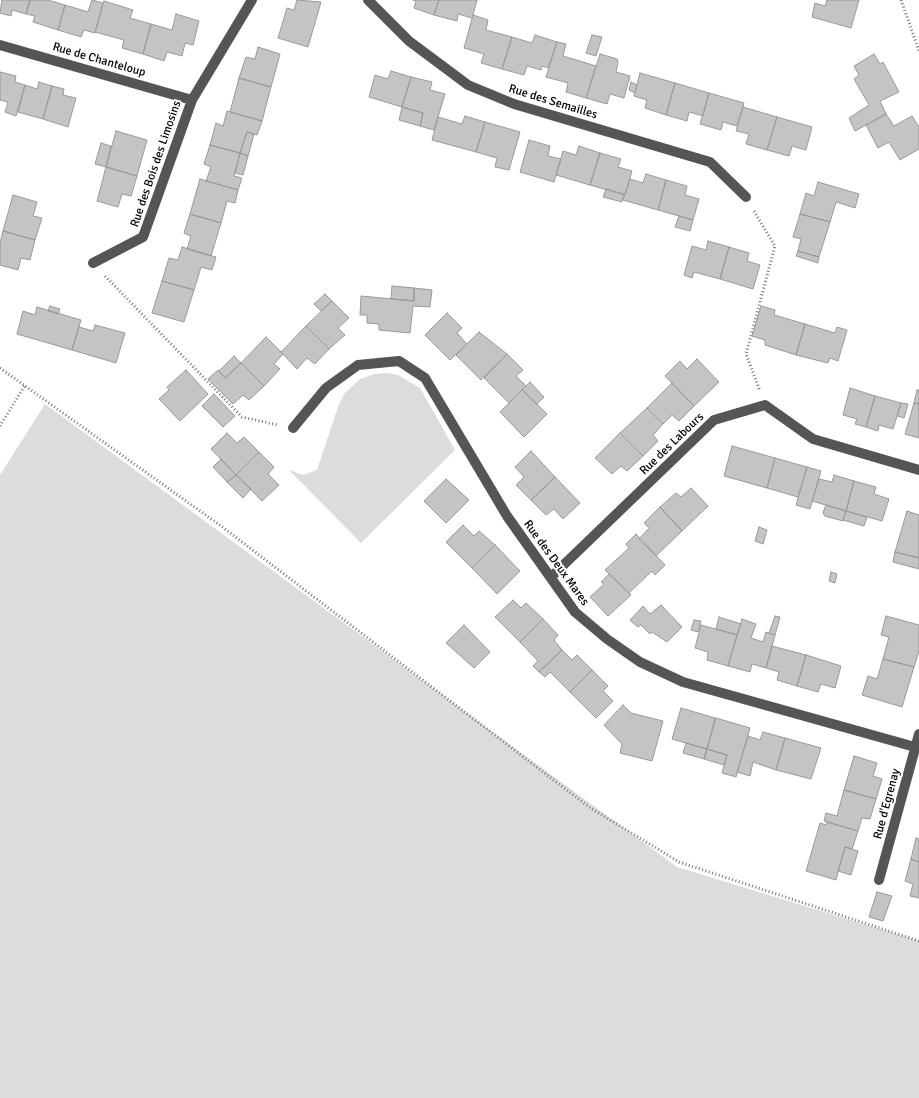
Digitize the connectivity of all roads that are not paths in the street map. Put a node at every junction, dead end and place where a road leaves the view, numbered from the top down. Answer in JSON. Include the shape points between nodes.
{"nodes":[{"id":1,"x":252,"y":0,"type":"edge"},
{"id":2,"x":368,"y":0,"type":"edge"},
{"id":3,"x":0,"y":44,"type":"edge"},
{"id":4,"x":192,"y":100,"type":"junction"},
{"id":5,"x":746,"y":197,"type":"road end"},
{"id":6,"x":93,"y":263,"type":"road end"},
{"id":7,"x":293,"y":428,"type":"road end"},
{"id":8,"x":919,"y":470,"type":"edge"},
{"id":9,"x":551,"y":577,"type":"junction"},
{"id":10,"x":919,"y":734,"type":"edge"},
{"id":11,"x":915,"y":747,"type":"junction"},
{"id":12,"x":880,"y":880,"type":"dead end"}],
"edges":[{"from":1,"to":4,"type":"street","name":"Rue des Bois des Limosins"},
{"from":2,"to":5,"type":"street","name":"Rue des Semailles","via":[[409,41],[468,85],[514,104],[710,162]]},
{"from":3,"to":4,"type":"street","name":"Rue de Chanteloup"},
{"from":4,"to":6,"type":"street","name":"Rue des Bois des Limosins","via":[[143,237]]},
{"from":7,"to":9,"type":"street","name":"Rue des Deux Mares","via":[[326,388],[358,364],[399,362],[425,378],[507,516]]},
{"from":8,"to":9,"type":"street","name":"Rue des Labours","via":[[813,439],[765,405],[714,420]]},
{"from":9,"to":11,"type":"street","name":"Rue des Deux Mares","via":[[575,612],[640,662],[683,682]]},
{"from":10,"to":11,"type":"street","name":"Rue d'Egrenay"},
{"from":11,"to":12,"type":"street","name":"Rue d'Egrenay"}]}
